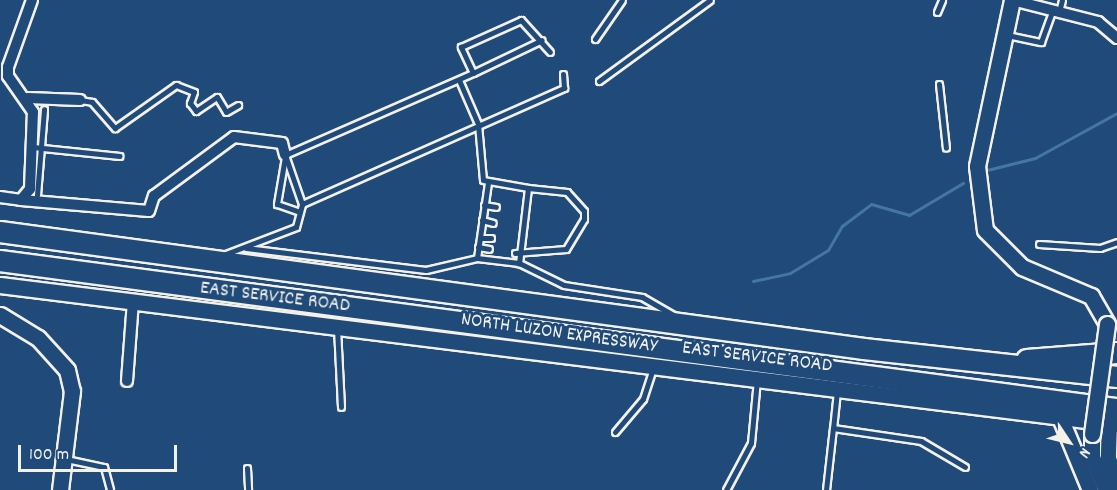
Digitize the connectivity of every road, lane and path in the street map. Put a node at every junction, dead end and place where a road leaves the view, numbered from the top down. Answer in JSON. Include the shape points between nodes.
{"nodes":[{"id":1,"x":32,"y":0,"type":"edge"},
{"id":2,"x":622,"y":0,"type":"edge"},
{"id":3,"x":710,"y":0,"type":"edge"},
{"id":4,"x":942,"y":0,"type":"edge"},
{"id":5,"x":1012,"y":0,"type":"edge"},
{"id":6,"x":1062,"y":0,"type":"edge"},
{"id":7,"x":1056,"y":11,"type":"junction"},
{"id":8,"x":937,"y":12,"type":"dead end"},
{"id":9,"x":1006,"y":34,"type":"junction"},
{"id":10,"x":1117,"y":38,"type":"edge"},
{"id":11,"x":595,"y":39,"type":"dead end"},
{"id":12,"x":542,"y":40,"type":"junction"},
{"id":13,"x":550,"y":52,"type":"dead end"},
{"id":14,"x":473,"y":73,"type":"junction"},
{"id":15,"x":562,"y":74,"type":"dead end"},
{"id":16,"x":459,"y":80,"type":"junction"},
{"id":17,"x":599,"y":81,"type":"dead end"},
{"id":18,"x":939,"y":84,"type":"dead end"},
{"id":19,"x":28,"y":98,"type":"junction"},
{"id":20,"x":80,"y":100,"type":"joint"},
{"id":21,"x":238,"y":105,"type":"dead end"},
{"id":22,"x":44,"y":109,"type":"dead end"},
{"id":23,"x":478,"y":124,"type":"junction"},
{"id":24,"x":37,"y":147,"type":"junction"},
{"id":25,"x":946,"y":148,"type":"dead end"},
{"id":26,"x":285,"y":155,"type":"junction"},
{"id":27,"x":120,"y":156,"type":"dead end"},
{"id":28,"x":488,"y":183,"type":"junction"},
{"id":29,"x":528,"y":188,"type":"junction"},
{"id":30,"x":37,"y":195,"type":"dead end"},
{"id":31,"x":0,"y":197,"type":"edge"},
{"id":32,"x":21,"y":200,"type":"junction"},
{"id":33,"x":302,"y":204,"type":"junction"},
{"id":34,"x":484,"y":205,"type":"junction"},
{"id":35,"x":496,"y":207,"type":"dead end"},
{"id":36,"x":300,"y":212,"type":"junction"},
{"id":37,"x":482,"y":220,"type":"junction"},
{"id":38,"x":493,"y":223,"type":"dead end"},
{"id":39,"x":0,"y":232,"type":"edge"},
{"id":40,"x":480,"y":237,"type":"junction"},
{"id":41,"x":490,"y":238,"type":"dead end"},
{"id":42,"x":1117,"y":242,"type":"edge"},
{"id":43,"x":1039,"y":244,"type":"dead end"},
{"id":44,"x":478,"y":247,"type":"junction"},
{"id":45,"x":246,"y":248,"type":"junction"},
{"id":46,"x":489,"y":249,"type":"dead end"},
{"id":47,"x":518,"y":253,"type":"junction"},
{"id":48,"x":477,"y":258,"type":"junction"},
{"id":49,"x":208,"y":260,"type":"junction"},
{"id":50,"x":0,"y":261,"type":"edge"},
{"id":51,"x":519,"y":263,"type":"junction"},
{"id":52,"x":0,"y":285,"type":"edge"},
{"id":53,"x":133,"y":302,"type":"junction"},
{"id":54,"x":0,"y":315,"type":"edge"},
{"id":55,"x":688,"y":324,"type":"junction"},
{"id":56,"x":337,"y":326,"type":"junction"},
{"id":57,"x":1117,"y":353,"type":"edge"},
{"id":58,"x":1000,"y":364,"type":"junction"},
{"id":59,"x":653,"y":367,"type":"junction"},
{"id":60,"x":1117,"y":377,"type":"edge"},
{"id":61,"x":757,"y":380,"type":"junction"},
{"id":62,"x":127,"y":381,"type":"dead end"},
{"id":63,"x":837,"y":389,"type":"junction"},
{"id":64,"x":341,"y":406,"type":"dead end"},
{"id":65,"x":1059,"y":415,"type":"junction"},
{"id":66,"x":1114,"y":419,"type":"edge"},
{"id":67,"x":833,"y":428,"type":"junction"},
{"id":68,"x":615,"y":432,"type":"dead end"},
{"id":69,"x":65,"y":458,"type":"junction"},
{"id":70,"x":965,"y":467,"type":"dead end"},
{"id":71,"x":247,"y":468,"type":"dead end"},
{"id":72,"x":1117,"y":483,"type":"edge"},
{"id":73,"x":60,"y":490,"type":"edge"},
{"id":74,"x":110,"y":490,"type":"edge"},
{"id":75,"x":248,"y":490,"type":"edge"},
{"id":76,"x":726,"y":490,"type":"edge"},
{"id":77,"x":826,"y":490,"type":"edge"},
{"id":78,"x":1090,"y":490,"type":"edge"},
{"id":79,"x":1106,"y":490,"type":"edge"}],
"edges":[{"from":1,"to":19,"type":"street","via":[[8,67],[8,76]]},
{"from":2,"to":11,"type":"lane"},
{"from":3,"to":17,"type":"lane"},
{"from":4,"to":8,"type":"lane"},
{"from":5,"to":7,"type":"street"},
{"from":5,"to":9,"type":"street"},
{"from":6,"to":7,"type":"lane"},
{"from":7,"to":9,"type":"lane","via":[[1041,42]]},
{"from":7,"to":10,"type":"street","via":[[1098,22]]},
{"from":9,"to":79,"type":"street","bridge":true,"via":[[977,166],[985,230],[1005,255],[1022,267],[1091,296],[1107,324],[1092,434],[1092,457]]},
{"from":12,"to":13,"type":"lane"},
{"from":12,"to":14,"type":"lane"},
{"from":12,"to":14,"type":"lane","via":[[521,19],[467,43],[461,47]]},
{"from":14,"to":16,"type":"lane"},
{"from":15,"to":23,"type":"lane","via":[[564,88]]},
{"from":16,"to":23,"type":"lane"},
{"from":16,"to":26,"type":"lane"},
{"from":18,"to":25,"type":"lane"},
{"from":19,"to":20,"type":"street"},
{"from":19,"to":24,"type":"street"},
{"from":20,"to":21,"type":"lane","via":[[92,102],[115,128],[176,85],[194,92],[190,103],[196,111],[217,97],[226,112]]},
{"from":22,"to":24,"type":"lane"},
{"from":23,"to":28,"type":"lane","via":[[480,175]]},
{"from":23,"to":33,"type":"lane"},
{"from":24,"to":27,"type":"lane"},
{"from":24,"to":30,"type":"lane"},
{"from":24,"to":32,"type":"street","via":[[30,189]]},
{"from":26,"to":32,"type":"street","via":[[282,143],[234,137],[154,196],[149,211]]},
{"from":26,"to":33,"type":"lane"},
{"from":26,"to":36,"type":"lane","via":[[277,204]]},
{"from":28,"to":29,"type":"lane"},
{"from":28,"to":34,"type":"lane"},
{"from":29,"to":47,"type":"lane"},
{"from":29,"to":47,"type":"lane","via":[[567,192],[584,211],[584,219],[566,249]]},
{"from":31,"to":32,"type":"street"},
{"from":33,"to":36,"type":"lane"},
{"from":34,"to":35,"type":"lane"},
{"from":34,"to":37,"type":"lane"},
{"from":36,"to":45,"type":"lane","via":[[296,227]]},
{"from":37,"to":38,"type":"lane"},
{"from":37,"to":40,"type":"lane"},
{"from":39,"to":49,"type":"highway","name":"NORTH LUZON EXPRESSWAY"},
{"from":40,"to":41,"type":"lane"},
{"from":40,"to":44,"type":"lane"},
{"from":42,"to":43,"type":"lane","via":[[1100,248]]},
{"from":44,"to":46,"type":"lane"},
{"from":44,"to":48,"type":"lane"},
{"from":45,"to":48,"type":"lane","via":[[426,270]]},
{"from":45,"to":49,"type":"lane"},
{"from":47,"to":51,"type":"lane"},
{"from":48,"to":51,"type":"lane"},
{"from":49,"to":55,"type":"highway","name":"NORTH LUZON EXPRESSWAY"},
{"from":50,"to":66,"type":"highway","name":"NORTH LUZON EXPRESSWAY"},
{"from":51,"to":55,"type":"lane","via":[[564,285],[642,297]]},
{"from":52,"to":53,"type":"street","name":"EAST SERVICE ROAD"},
{"from":53,"to":56,"type":"street","name":"EAST SERVICE ROAD"},
{"from":53,"to":62,"type":"street"},
{"from":54,"to":69,"type":"street","via":[[38,338],[67,370],[72,392]]},
{"from":55,"to":58,"type":"highway","name":"NORTH LUZON EXPRESSWAY"},
{"from":56,"to":59,"type":"street","name":"EAST SERVICE ROAD"},
{"from":56,"to":64,"type":"lane"},
{"from":57,"to":58,"type":"highway"},
{"from":58,"to":60,"type":"highway","name":"NORTH LUZON EXPRESSWAY"},
{"from":59,"to":61,"type":"street","name":"EAST SERVICE ROAD"},
{"from":59,"to":68,"type":"lane","via":[[643,399]]},
{"from":61,"to":63,"type":"street","name":"EAST SERVICE ROAD"},
{"from":61,"to":76,"type":"lane","via":[[751,443]]},
{"from":63,"to":65,"type":"street","name":"EAST SERVICE ROAD"},
{"from":63,"to":67,"type":"lane"},
{"from":65,"to":66,"type":"street","name":"EAST SERVICE ROAD"},
{"from":65,"to":78,"type":"street"},
{"from":66,"to":72,"type":"street","via":[[1108,458]]},
{"from":67,"to":70,"type":"lane","via":[[921,441]]},
{"from":67,"to":77,"type":"lane"},
{"from":69,"to":73,"type":"street"},
{"from":69,"to":74,"type":"lane","via":[[104,467]]},
{"from":71,"to":75,"type":"lane"}]}
